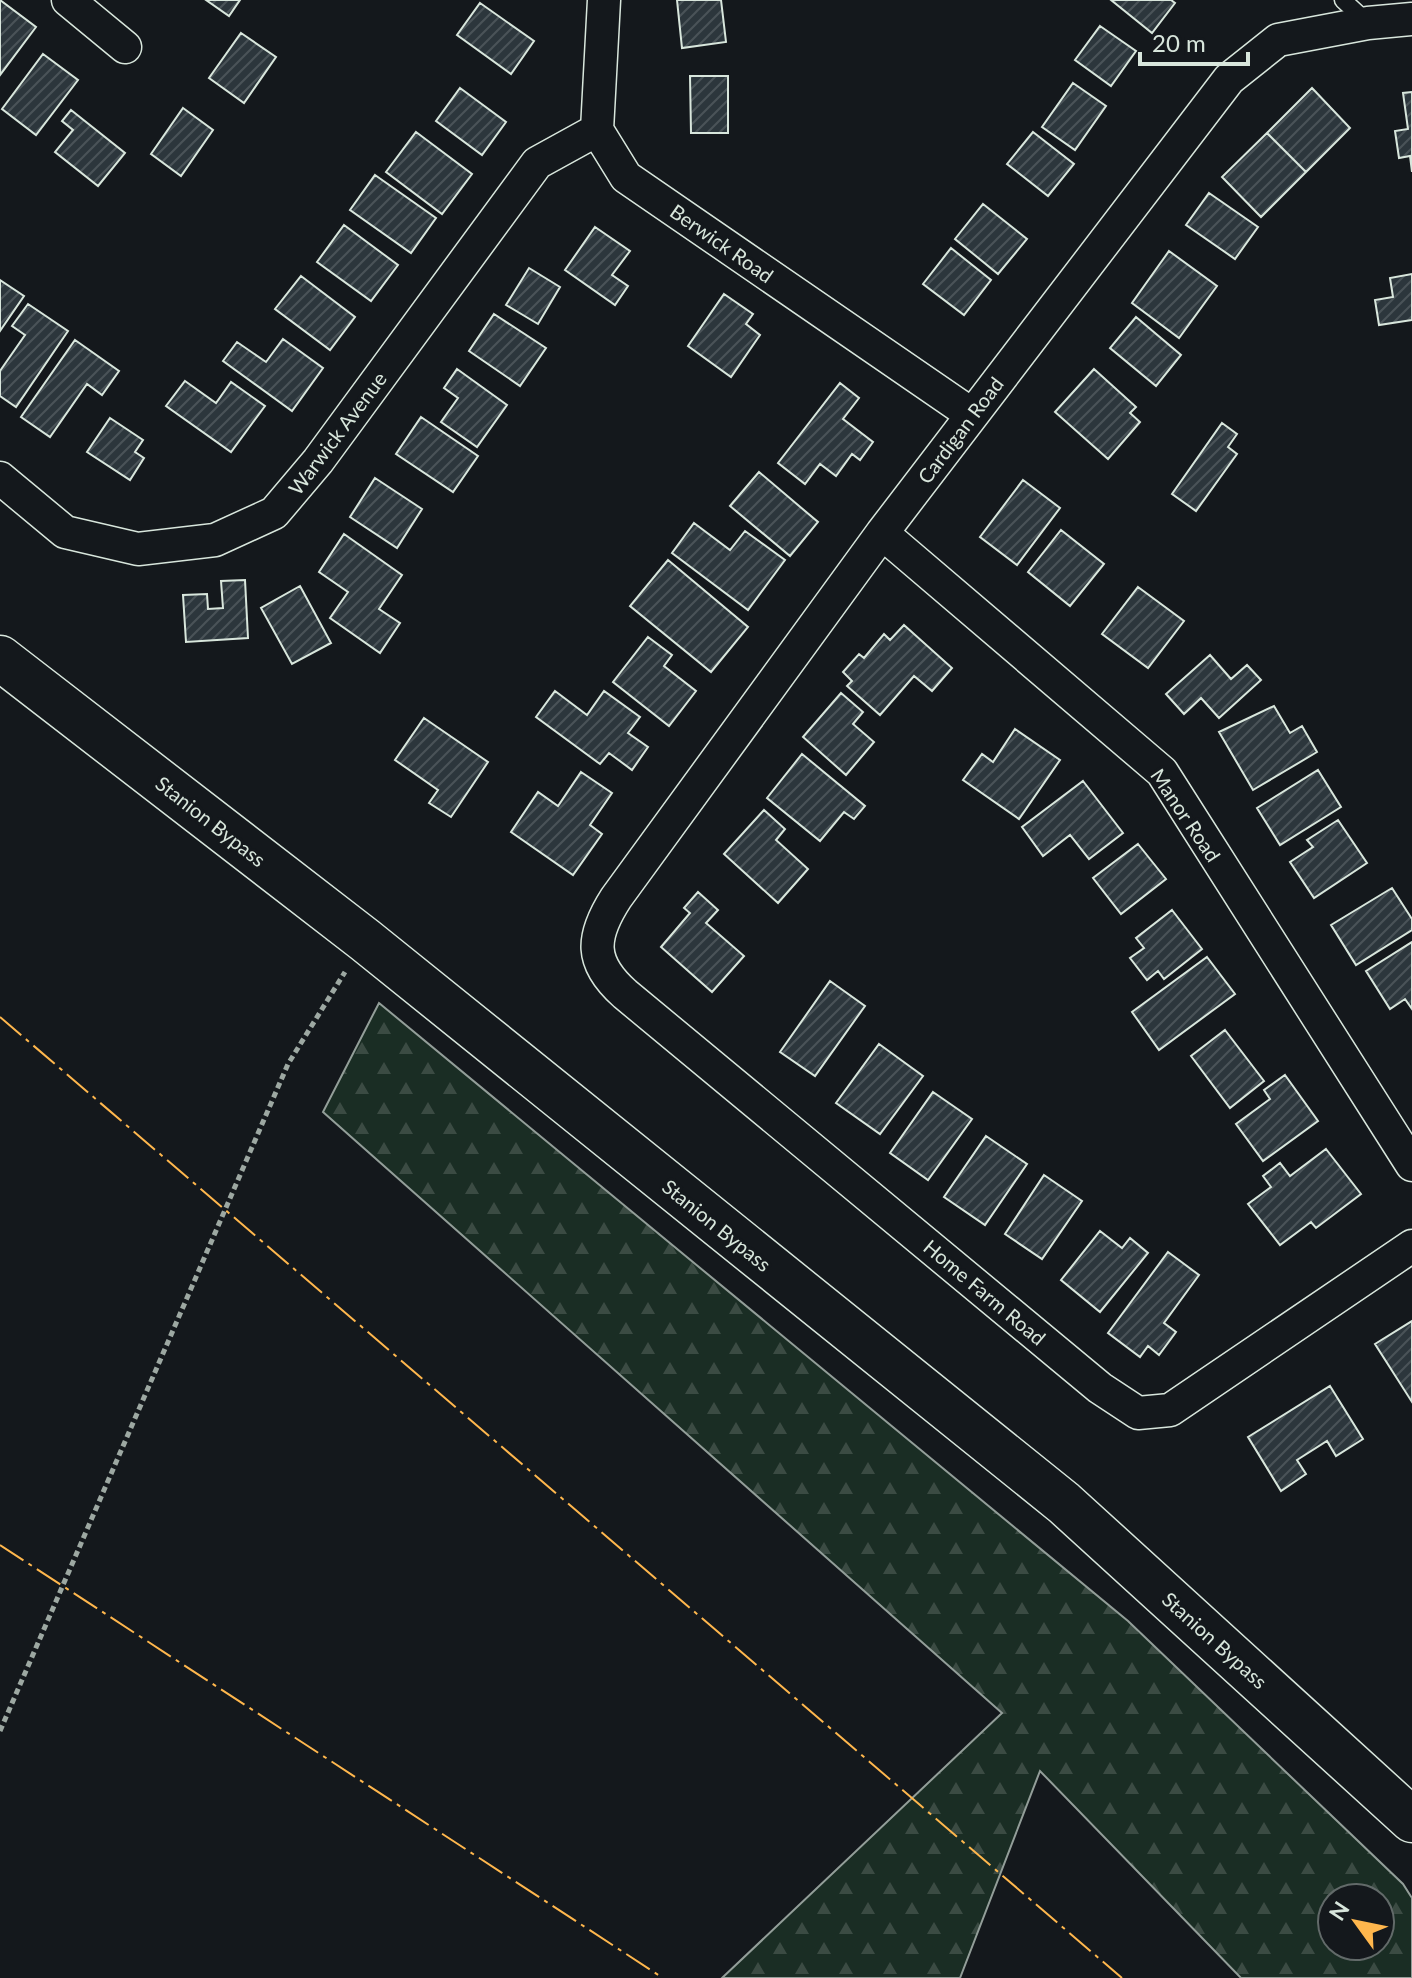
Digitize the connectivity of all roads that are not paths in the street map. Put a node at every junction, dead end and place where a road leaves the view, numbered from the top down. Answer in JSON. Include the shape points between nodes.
{"nodes":[{"id":1,"x":68,"y":0,"type":"edge"},
{"id":2,"x":604,"y":0,"type":"edge"},
{"id":3,"x":1343,"y":0,"type":"edge"},
{"id":4,"x":1412,"y":19,"type":"edge"},
{"id":5,"x":1368,"y":23,"type":"junction"},
{"id":6,"x":125,"y":47,"type":"dead end"},
{"id":7,"x":597,"y":130,"type":"junction"},
{"id":8,"x":971,"y":414,"type":"junction"},
{"id":9,"x":0,"y":478,"type":"edge"},
{"id":10,"x":882,"y":533,"type":"junction"},
{"id":11,"x":0,"y":658,"type":"edge"},
{"id":12,"x":597,"y":952,"type":"joint"},
{"id":13,"x":1412,"y":1165,"type":"edge"},
{"id":14,"x":1412,"y":1246,"type":"edge"},
{"id":15,"x":1412,"y":1820,"type":"edge"}],
"edges":[{"from":1,"to":6,"type":"street"},
{"from":2,"to":7,"type":"street"},
{"from":3,"to":5,"type":"lane"},
{"from":4,"to":5,"type":"street","name":"Cardigan Road"},
{"from":5,"to":8,"type":"street","name":"Cardigan Road","via":[[1278,40],[1229,79]]},
{"from":7,"to":8,"type":"street","name":"Berwick Road","via":[[626,177]]},
{"from":7,"to":9,"type":"street","name":"Warwick Avenue","via":[[537,163],[274,513],[215,540],[138,549],[65,532]]},
{"from":8,"to":10,"type":"street","name":"Cardigan Road"},
{"from":10,"to":12,"type":"street","name":"Cardigan Road","via":[[616,898],[600,924]]},
{"from":10,"to":13,"type":"street","name":"Manor Road","via":[[1162,772]]},
{"from":11,"to":15,"type":"main road","name":"Stanion Bypass","via":[[365,940],[1064,1503]]},
{"from":12,"to":14,"type":"street","name":"Home Farm Road","via":[[606,977],[625,994],[1100,1388],[1138,1413],[1170,1410]]}]}
